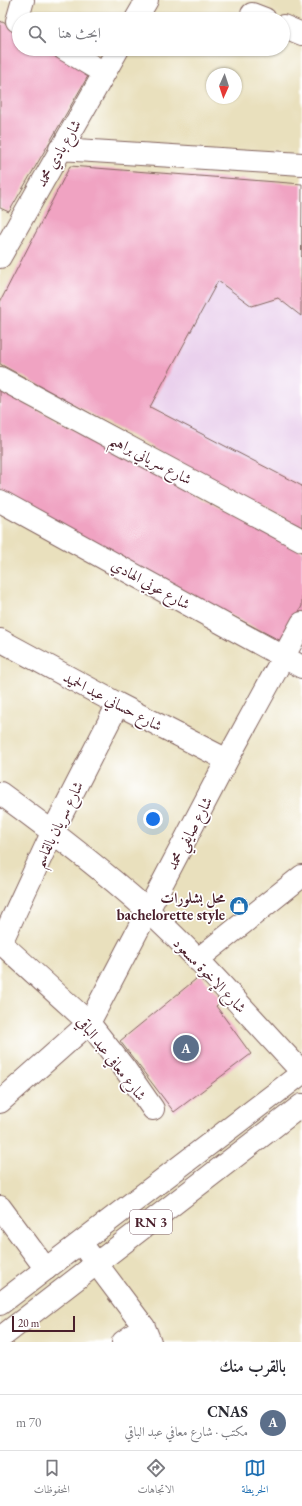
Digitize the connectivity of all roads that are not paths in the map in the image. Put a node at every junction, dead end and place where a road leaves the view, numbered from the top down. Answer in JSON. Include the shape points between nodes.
{"nodes":[{"id":1,"x":23,"y":0,"type":"edge"},
{"id":2,"x":147,"y":0,"type":"edge"},
{"id":3,"x":16,"y":12,"type":"edge"},
{"id":4,"x":140,"y":12,"type":"edge"},
{"id":5,"x":290,"y":29,"type":"edge"},
{"id":6,"x":302,"y":34,"type":"edge"},
{"id":7,"x":76,"y":56,"type":"edge"},
{"id":8,"x":114,"y":56,"type":"edge"},
{"id":9,"x":104,"y":73,"type":"junction"},
{"id":10,"x":60,"y":149,"type":"junction"},
{"id":11,"x":302,"y":164,"type":"edge"},
{"id":12,"x":8,"y":224,"type":"edge"},
{"id":13,"x":0,"y":257,"type":"edge"},
{"id":14,"x":0,"y":378,"type":"edge"},
{"id":15,"x":0,"y":501,"type":"edge"},
{"id":16,"x":302,"y":540,"type":"edge"},
{"id":17,"x":302,"y":623,"type":"edge"},
{"id":18,"x":0,"y":640,"type":"edge"},
{"id":19,"x":293,"y":662,"type":"edge"},
{"id":20,"x":118,"y":704,"type":"junction"},
{"id":21,"x":227,"y":760,"type":"junction"},
{"id":22,"x":0,"y":793,"type":"edge"},
{"id":23,"x":53,"y":831,"type":"junction"},
{"id":24,"x":302,"y":876,"type":"edge"},
{"id":25,"x":147,"y":911,"type":"junction"},
{"id":26,"x":0,"y":944,"type":"edge"},
{"id":27,"x":196,"y":960,"type":"junction"},
{"id":28,"x":89,"y":1023,"type":"junction"},
{"id":29,"x":302,"y":1072,"type":"edge"},
{"id":30,"x":0,"y":1102,"type":"edge"},
{"id":31,"x":302,"y":1105,"type":"edge"},
{"id":32,"x":153,"y":1109,"type":"dead end"},
{"id":33,"x":0,"y":1207,"type":"edge"},
{"id":34,"x":81,"y":1243,"type":"junction"},
{"id":35,"x":96,"y":1264,"type":"junction"},
{"id":36,"x":46,"y":1269,"type":"junction"},
{"id":37,"x":0,"y":1304,"type":"edge"},
{"id":38,"x":147,"y":1335,"type":"edge"},
{"id":39,"x":0,"y":1338,"type":"edge"},
{"id":40,"x":123,"y":1342,"type":"edge"}],
"edges":[{"from":1,"to":3,"type":"street"},
{"from":2,"to":4,"type":"street"},
{"from":5,"to":6,"type":"street"},
{"from":7,"to":9,"type":"street"},
{"from":8,"to":9,"type":"street","name":"شارع بادي محمد"},
{"from":9,"to":10,"type":"street","name":"شارع بادي محمد"},
{"from":10,"to":11,"type":"street"},
{"from":10,"to":12,"type":"street","name":"شارع بادي محمد"},
{"from":12,"to":13,"type":"street","name":"شارع بادي محمد"},
{"from":14,"to":16,"type":"street","name":"شارع سرياني براهيم"},
{"from":15,"to":19,"type":"street","name":"شارع عوني الهادي"},
{"from":17,"to":19,"type":"street","name":"شارع صايفي محمد"},
{"from":18,"to":20,"type":"street","name":"شارع حساني عبد الحميد"},
{"from":19,"to":21,"type":"street","name":"شارع صايفي محمد"},
{"from":20,"to":21,"type":"street","name":"شارع حساني عبد الحميد"},
{"from":20,"to":23,"type":"street","name":"شارع سريان بالقاسم"},
{"from":21,"to":25,"type":"street","name":"شارع صايفي محمد"},
{"from":22,"to":23,"type":"street","name":"شارع الإخوة مسعود"},
{"from":23,"to":25,"type":"street","name":"شارع الإخوة مسعود"},
{"from":23,"to":26,"type":"street","name":"شارع سريان بالقاسم"},
{"from":24,"to":27,"type":"street"},
{"from":25,"to":27,"type":"street","name":"شارع الإخوة مسعود"},
{"from":25,"to":28,"type":"street","name":"شارع صايفي محمد"},
{"from":26,"to":28,"type":"street","name":"شارع معافي عبد الباقي"},
{"from":27,"to":29,"type":"street","name":"شارع الإخوة مسعود"},
{"from":28,"to":30,"type":"street","name":"شارع صايفي محمد"},
{"from":28,"to":32,"type":"street","name":"شارع معافي عبد الباقي"},
{"from":29,"to":34,"type":"street","number":"RN 3"},
{"from":31,"to":35,"type":"street","number":"RN 3"},
{"from":33,"to":36,"type":"street"},
{"from":34,"to":35,"type":"street"},
{"from":34,"to":36,"type":"street","number":"RN 3"},
{"from":35,"to":38,"type":"street"},
{"from":35,"to":39,"type":"street","number":"RN 3"},
{"from":36,"to":37,"type":"street","number":"RN 3"},
{"from":38,"to":40,"type":"street"}]}
